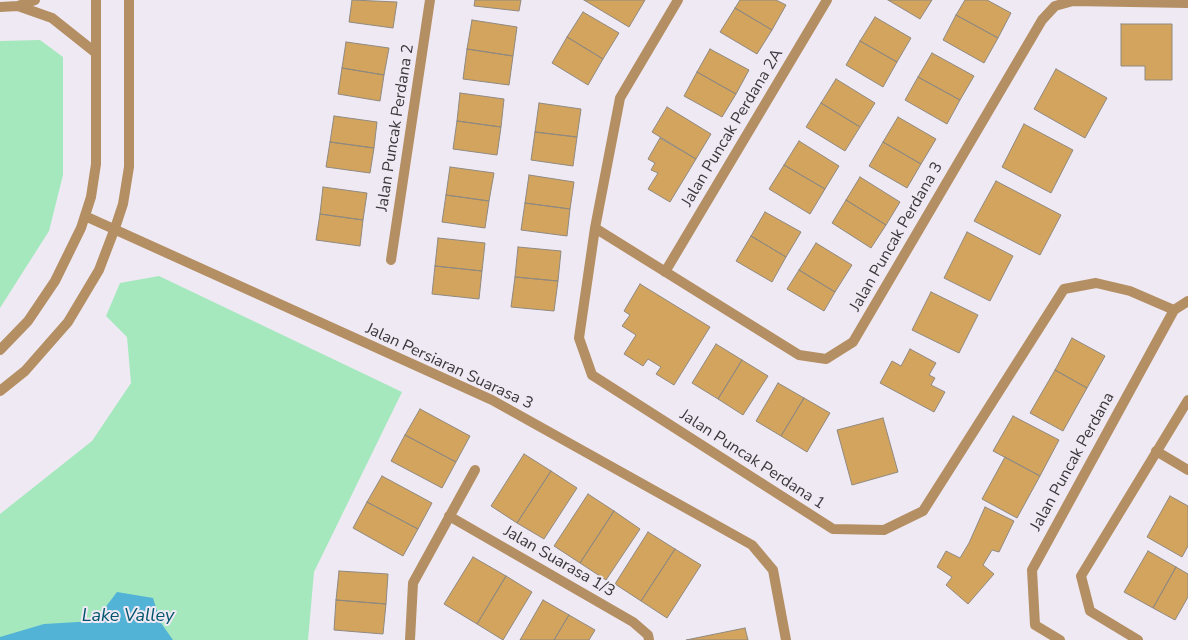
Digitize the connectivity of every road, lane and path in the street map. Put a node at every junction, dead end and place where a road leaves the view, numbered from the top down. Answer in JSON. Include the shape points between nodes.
{"nodes":[{"id":1,"x":35,"y":0,"type":"edge"},
{"id":2,"x":96,"y":0,"type":"edge"},
{"id":3,"x":129,"y":0,"type":"edge"},
{"id":4,"x":430,"y":0,"type":"edge"},
{"id":5,"x":678,"y":0,"type":"edge"},
{"id":6,"x":827,"y":0,"type":"edge"},
{"id":7,"x":1188,"y":3,"type":"edge"},
{"id":8,"x":18,"y":6,"type":"junction"},
{"id":9,"x":0,"y":7,"type":"edge"},
{"id":10,"x":96,"y":53,"type":"junction"},
{"id":11,"x":85,"y":216,"type":"junction"},
{"id":12,"x":115,"y":228,"type":"junction"},
{"id":13,"x":595,"y":228,"type":"junction"},
{"id":14,"x":391,"y":260,"type":"dead end"},
{"id":15,"x":665,"y":272,"type":"junction"},
{"id":16,"x":1188,"y":301,"type":"edge"},
{"id":17,"x":1174,"y":310,"type":"junction"},
{"id":18,"x":0,"y":350,"type":"edge"},
{"id":19,"x":0,"y":391,"type":"edge"},
{"id":20,"x":1188,"y":400,"type":"edge"},
{"id":21,"x":1156,"y":451,"type":"junction"},
{"id":22,"x":475,"y":470,"type":"dead end"},
{"id":23,"x":1188,"y":470,"type":"edge"},
{"id":24,"x":449,"y":516,"type":"junction"},
{"id":25,"x":410,"y":640,"type":"edge"},
{"id":26,"x":650,"y":640,"type":"edge"},
{"id":27,"x":786,"y":640,"type":"edge"},
{"id":28,"x":1060,"y":640,"type":"edge"},
{"id":29,"x":1138,"y":640,"type":"edge"}],
"edges":[{"from":1,"to":8,"type":"street"},
{"from":2,"to":10,"type":"street"},
{"from":3,"to":12,"type":"street","via":[[129,167]]},
{"from":4,"to":14,"type":"street","name":"Jalan Puncak Perdana 2"},
{"from":5,"to":13,"type":"street","name":"Jalan Puncak Perdana 1","via":[[620,98]]},
{"from":6,"to":15,"type":"street","name":"Jalan Puncak Perdana 2A"},
{"from":7,"to":15,"type":"street","name":"Jalan Puncak Perdana 3","via":[[1073,0],[1055,6],[1042,20],[853,342],[826,359],[798,355]]},
{"from":8,"to":9,"type":"street"},
{"from":8,"to":10,"type":"street","via":[[52,18]]},
{"from":10,"to":11,"type":"street","via":[[96,164]]},
{"from":11,"to":12,"type":"street","name":"Jalan Persiaran Suarasa 3"},
{"from":11,"to":18,"type":"street","via":[[55,281],[28,321]]},
{"from":12,"to":19,"type":"street","via":[[99,270],[68,322],[25,372]]},
{"from":12,"to":27,"type":"street","name":"Jalan Persiaran Suarasa 3","via":[[492,400],[752,545],[773,570]]},
{"from":13,"to":15,"type":"street","name":"Jalan Puncak Perdana 3"},
{"from":13,"to":17,"type":"street","name":"Jalan Puncak Perdana 1","via":[[579,338],[592,375],[833,529],[884,530],[923,511],[1064,289],[1096,282],[1130,291]]},
{"from":16,"to":17,"type":"street","name":"Jalan Puncak Perdana"},
{"from":17,"to":28,"type":"street","name":"Jalan Puncak Perdana","via":[[1032,570],[1035,625]]},
{"from":20,"to":21,"type":"street"},
{"from":21,"to":23,"type":"street"},
{"from":21,"to":29,"type":"street","via":[[1081,576],[1090,611]]},
{"from":22,"to":24,"type":"street"},
{"from":24,"to":25,"type":"street","via":[[413,583]]},
{"from":24,"to":26,"type":"street","name":"Jalan Suarasa 1/3","via":[[633,622]]}]}
